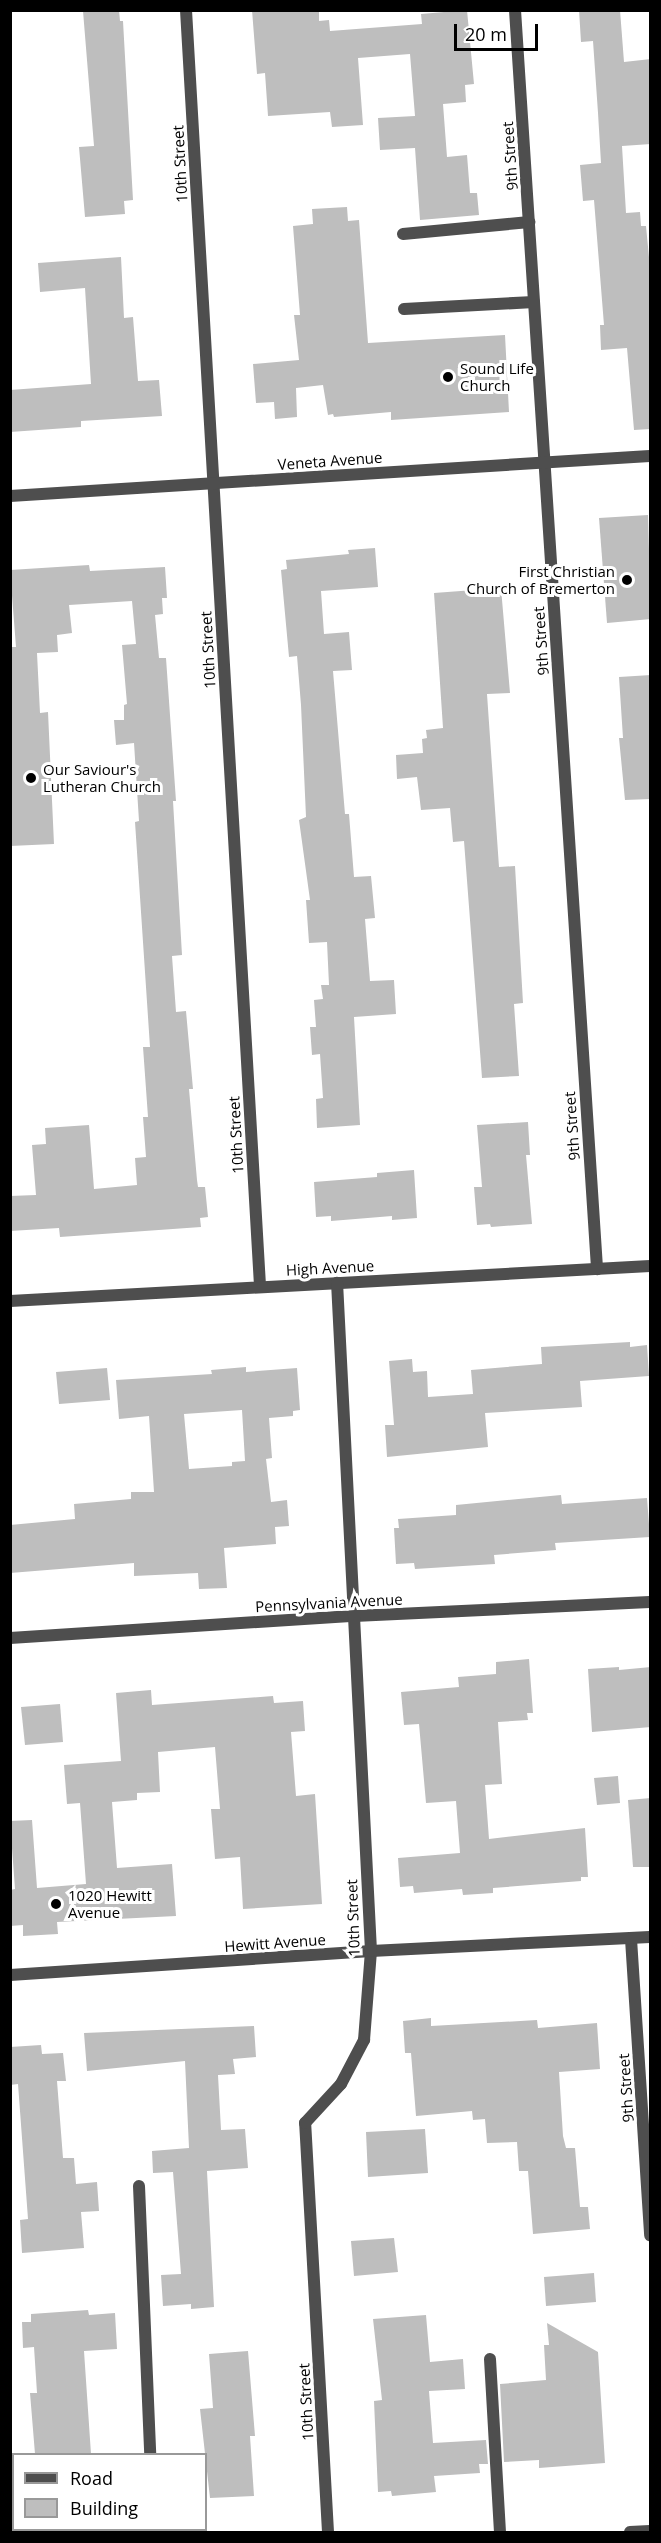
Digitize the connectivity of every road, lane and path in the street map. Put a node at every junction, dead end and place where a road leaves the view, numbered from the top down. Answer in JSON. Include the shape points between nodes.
{"nodes":[{"id":1,"x":186,"y":10,"type":"edge"},
{"id":2,"x":515,"y":10,"type":"edge"},
{"id":3,"x":529,"y":222,"type":"junction"},
{"id":4,"x":404,"y":234,"type":"dead end"},
{"id":5,"x":534,"y":302,"type":"junction"},
{"id":6,"x":404,"y":309,"type":"dead end"},
{"id":7,"x":651,"y":456,"type":"edge"},
{"id":8,"x":545,"y":463,"type":"junction"},
{"id":9,"x":213,"y":483,"type":"junction"},
{"id":10,"x":10,"y":496,"type":"edge"},
{"id":11,"x":651,"y":1266,"type":"edge"},
{"id":12,"x":597,"y":1269,"type":"junction"},
{"id":13,"x":337,"y":1283,"type":"junction"},
{"id":14,"x":260,"y":1287,"type":"junction"},
{"id":15,"x":10,"y":1300,"type":"edge"},
{"id":16,"x":651,"y":1602,"type":"edge"},
{"id":17,"x":354,"y":1616,"type":"junction"},
{"id":18,"x":10,"y":1638,"type":"edge"},
{"id":19,"x":651,"y":1937,"type":"edge"},
{"id":20,"x":631,"y":1939,"type":"junction"},
{"id":21,"x":371,"y":1952,"type":"junction"},
{"id":22,"x":10,"y":1975,"type":"edge"},
{"id":23,"x":139,"y":2186,"type":"dead end"},
{"id":24,"x":651,"y":2235,"type":"edge"},
{"id":25,"x":490,"y":2359,"type":"dead end"},
{"id":26,"x":150,"y":2453,"type":"edge"},
{"id":27,"x":328,"y":2532,"type":"edge"},
{"id":28,"x":501,"y":2532,"type":"edge"},
{"id":29,"x":630,"y":2532,"type":"edge"},
{"id":30,"x":651,"y":2532,"type":"edge"}],
"edges":[{"from":1,"to":9,"type":"street","name":"10th Street"},
{"from":2,"to":3,"type":"street","name":"9th Street"},
{"from":3,"to":4,"type":"street"},
{"from":3,"to":5,"type":"street","name":"9th Street"},
{"from":5,"to":6,"type":"street"},
{"from":5,"to":8,"type":"street","name":"9th Street"},
{"from":7,"to":8,"type":"street","name":"Veneta Avenue"},
{"from":8,"to":9,"type":"street","name":"Veneta Avenue"},
{"from":8,"to":12,"type":"street","name":"9th Street"},
{"from":9,"to":10,"type":"street","name":"Veneta Avenue"},
{"from":9,"to":14,"type":"street","name":"10th Street"},
{"from":11,"to":12,"type":"street","name":"High Avenue"},
{"from":12,"to":13,"type":"street","name":"High Avenue"},
{"from":13,"to":14,"type":"street","name":"High Avenue"},
{"from":13,"to":17,"type":"street","name":"10th Street"},
{"from":14,"to":15,"type":"street","name":"High Avenue"},
{"from":16,"to":17,"type":"street","name":"Pennsylvania Avenue"},
{"from":17,"to":18,"type":"street","name":"Pennsylvania Avenue"},
{"from":17,"to":21,"type":"street","name":"10th Street"},
{"from":19,"to":20,"type":"street","name":"Hewitt Avenue"},
{"from":20,"to":21,"type":"street","name":"Hewitt Avenue"},
{"from":20,"to":24,"type":"street","name":"9th Street"},
{"from":21,"to":22,"type":"street","name":"Hewitt Avenue"},
{"from":21,"to":27,"type":"street","name":"10th Street","via":[[364,2040],[341,2084],[305,2123]]},
{"from":23,"to":26,"type":"street"},
{"from":25,"to":28,"type":"street"},
{"from":29,"to":30,"type":"street"}]}
